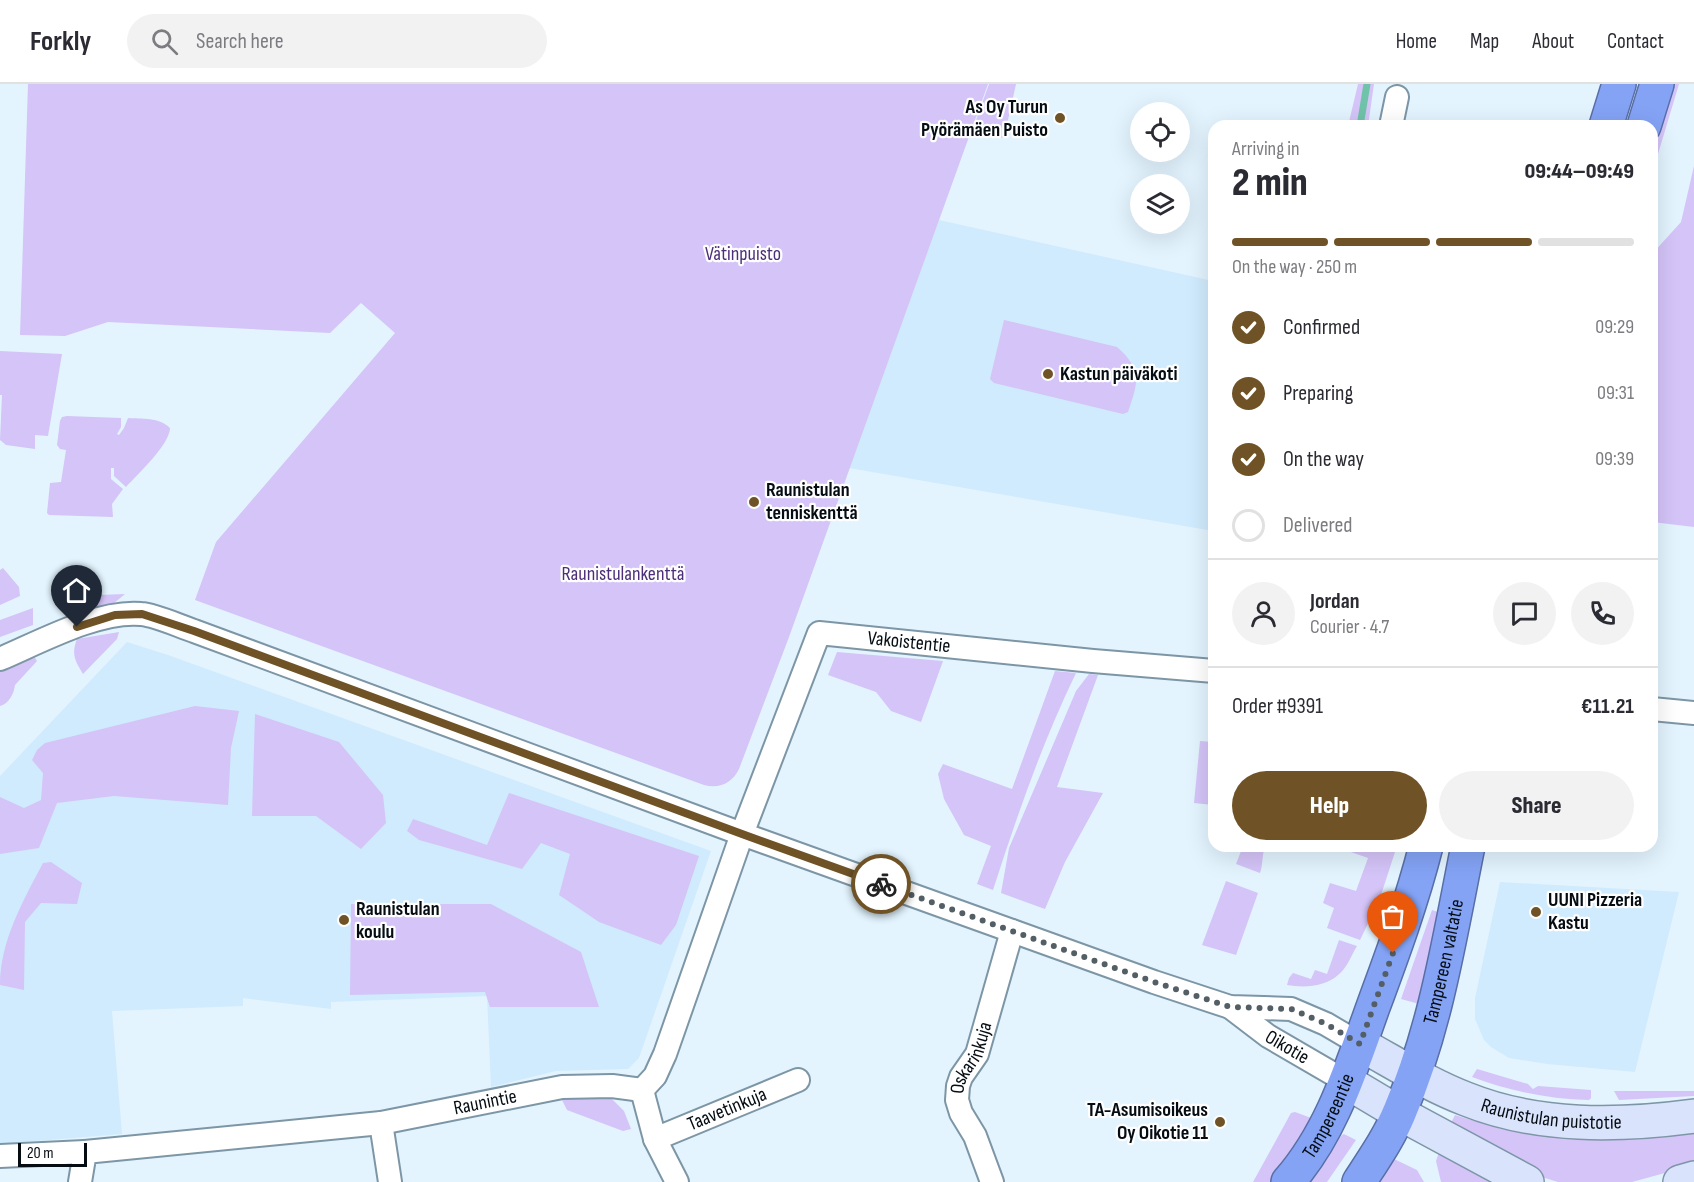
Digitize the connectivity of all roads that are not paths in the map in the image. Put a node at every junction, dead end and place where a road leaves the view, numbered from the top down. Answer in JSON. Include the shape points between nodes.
{"nodes":[{"id":1,"x":1619,"y":84,"type":"edge"},
{"id":2,"x":1657,"y":84,"type":"edge"},
{"id":3,"x":1396,"y":97,"type":"dead end"},
{"id":4,"x":1391,"y":120,"type":"edge"},
{"id":5,"x":1608,"y":120,"type":"edge"},
{"id":6,"x":1646,"y":120,"type":"edge"},
{"id":7,"x":0,"y":659,"type":"edge"},
{"id":8,"x":1208,"y":670,"type":"edge"},
{"id":9,"x":1658,"y":710,"type":"edge"},
{"id":10,"x":1694,"y":713,"type":"edge"},
{"id":11,"x":742,"y":834,"type":"junction"},
{"id":12,"x":1425,"y":852,"type":"edge"},
{"id":13,"x":1467,"y":852,"type":"edge"},
{"id":14,"x":1012,"y":931,"type":"junction"},
{"id":15,"x":1230,"y":1007,"type":"junction"},
{"id":16,"x":1360,"y":1044,"type":"junction"},
{"id":17,"x":1415,"y":1074,"type":"junction"},
{"id":18,"x":798,"y":1080,"type":"dead end"},
{"id":19,"x":1347,"y":1082,"type":"junction"},
{"id":20,"x":642,"y":1090,"type":"junction"},
{"id":21,"x":1400,"y":1113,"type":"junction"},
{"id":22,"x":1694,"y":1116,"type":"edge"},
{"id":23,"x":381,"y":1123,"type":"junction"},
{"id":24,"x":656,"y":1139,"type":"junction"},
{"id":25,"x":85,"y":1152,"type":"junction"},
{"id":26,"x":0,"y":1156,"type":"edge"},
{"id":27,"x":1694,"y":1178,"type":"edge"},
{"id":28,"x":80,"y":1182,"type":"edge"},
{"id":29,"x":390,"y":1182,"type":"edge"},
{"id":30,"x":677,"y":1182,"type":"edge"},
{"id":31,"x":992,"y":1182,"type":"edge"},
{"id":32,"x":1288,"y":1182,"type":"edge"},
{"id":33,"x":1359,"y":1182,"type":"edge"},
{"id":34,"x":1527,"y":1182,"type":"edge"},
{"id":35,"x":1680,"y":1182,"type":"edge"}],
"edges":[{"from":1,"to":5,"type":"highway"},
{"from":2,"to":6,"type":"highway"},
{"from":3,"to":4,"type":"street"},
{"from":7,"to":11,"type":"street","name":"Oikotie","via":[[93,621],[142,614]]},
{"from":8,"to":11,"type":"street","name":"Vakoistentie","via":[[819,633]]},
{"from":9,"to":10,"type":"street"},
{"from":11,"to":14,"type":"street","name":"Oikotie"},
{"from":11,"to":20,"type":"street","via":[[664,1054],[655,1076]]},
{"from":12,"to":16,"type":"highway","via":[[1417,884]]},
{"from":13,"to":17,"type":"highway","name":"Tampereen valtatie","via":[[1441,980]]},
{"from":14,"to":15,"type":"street","name":"Oikotie"},
{"from":14,"to":31,"type":"street","name":"Oskarinkuja","via":[[977,1054],[958,1086],[961,1113],[975,1136]]},
{"from":15,"to":16,"type":"street","name":"Oikotie","via":[[1291,1009]]},
{"from":15,"to":19,"type":"street","name":"Oikotie","via":[[1268,1036]]},
{"from":16,"to":17,"type":"main road","name":"Raunistulan puistotie"},
{"from":16,"to":19,"type":"highway","name":"Tampereentie"},
{"from":17,"to":21,"type":"highway"},
{"from":17,"to":22,"type":"main road","name":"Raunistulan puistotie","via":[[1466,1100],[1532,1117],[1605,1123]]},
{"from":18,"to":24,"type":"street","name":"Taavetinkuja"},
{"from":19,"to":21,"type":"main road"},
{"from":19,"to":32,"type":"highway","name":"Tampereentie","via":[[1318,1141]]},
{"from":20,"to":23,"type":"street","name":"Raunintie","via":[[562,1087]]},
{"from":20,"to":24,"type":"street"},
{"from":21,"to":33,"type":"highway"},
{"from":21,"to":34,"type":"main road"},
{"from":23,"to":25,"type":"street","name":"Raunintie"},
{"from":23,"to":29,"type":"street"},
{"from":24,"to":30,"type":"street"},
{"from":25,"to":26,"type":"street","name":"Raunintie"},
{"from":25,"to":28,"type":"street"},
{"from":27,"to":35,"type":"main road"}]}
